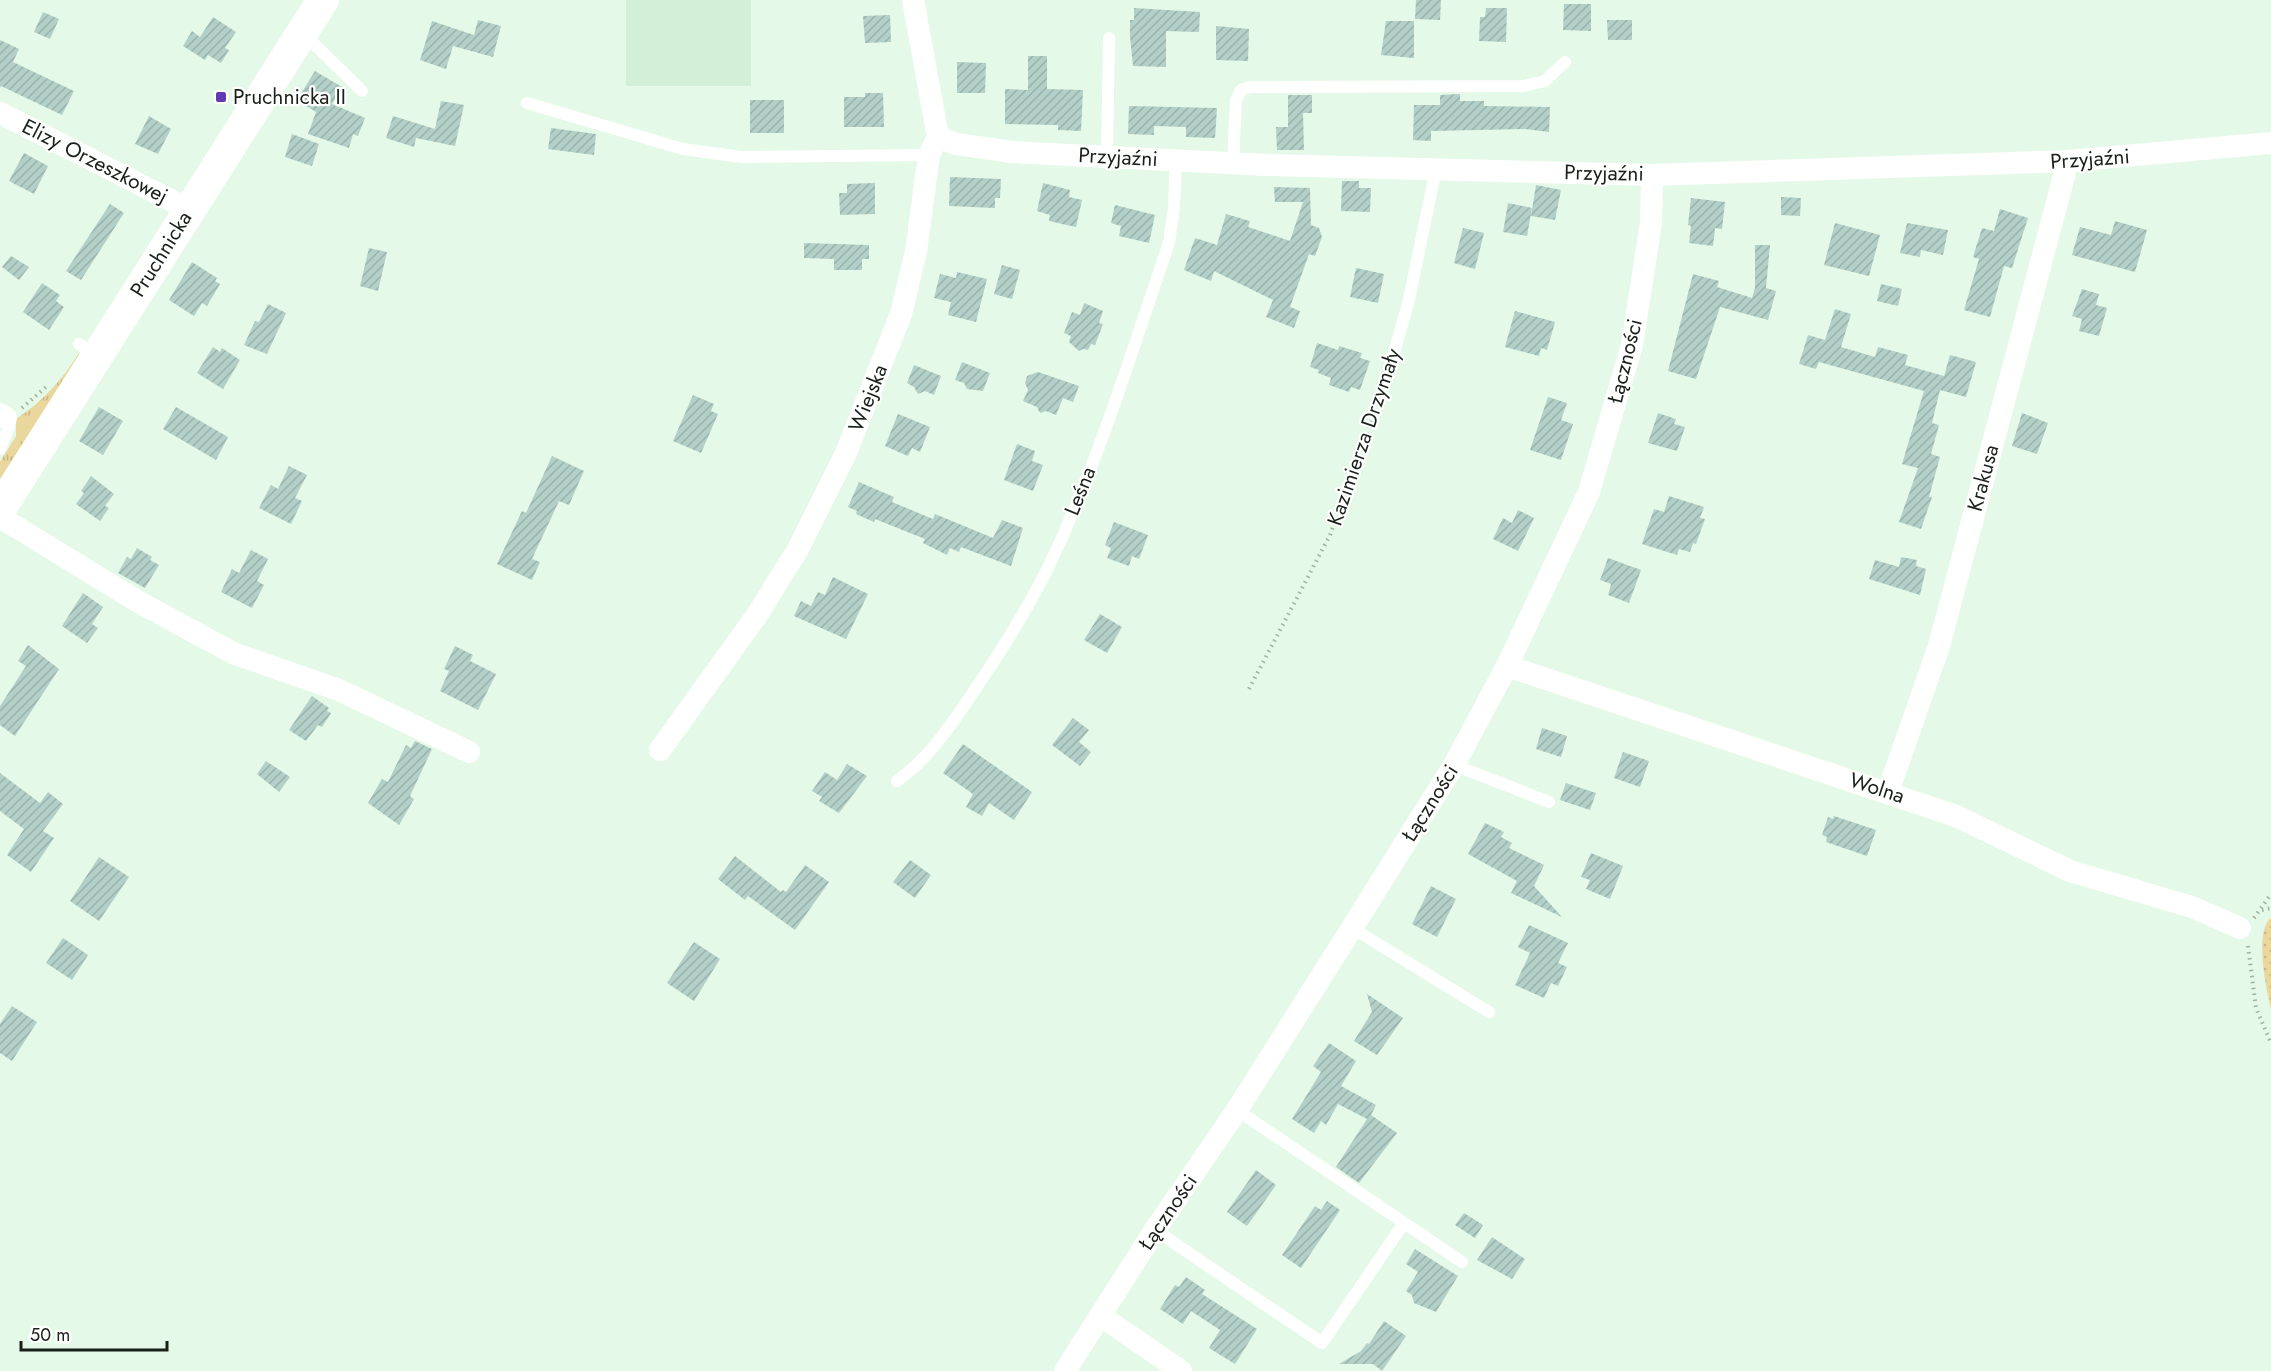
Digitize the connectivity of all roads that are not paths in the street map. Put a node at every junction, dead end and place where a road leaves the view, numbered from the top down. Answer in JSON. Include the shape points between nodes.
{"nodes":[{"id":1,"x":323,"y":0,"type":"edge"},
{"id":2,"x":913,"y":0,"type":"edge"},
{"id":3,"x":302,"y":33,"type":"junction"},
{"id":4,"x":1108,"y":38,"type":"dead end"},
{"id":5,"x":1565,"y":62,"type":"dead end"},
{"id":6,"x":362,"y":91,"type":"dead end"},
{"id":7,"x":527,"y":103,"type":"dead end"},
{"id":8,"x":0,"y":113,"type":"edge"},
{"id":9,"x":2271,"y":143,"type":"edge"},
{"id":10,"x":934,"y":146,"type":"junction"},
{"id":11,"x":1107,"y":156,"type":"junction"},
{"id":12,"x":1176,"y":160,"type":"junction"},
{"id":13,"x":2068,"y":161,"type":"junction"},
{"id":14,"x":1233,"y":163,"type":"junction"},
{"id":15,"x":1436,"y":169,"type":"junction"},
{"id":16,"x":1652,"y":175,"type":"junction"},
{"id":17,"x":190,"y":210,"type":"junction"},
{"id":18,"x":1393,"y":356,"type":"road end"},
{"id":19,"x":3,"y":416,"type":"edge"},
{"id":20,"x":0,"y":448,"type":"edge"},
{"id":21,"x":0,"y":509,"type":"edge"},
{"id":22,"x":0,"y":517,"type":"edge"},
{"id":23,"x":1507,"y":666,"type":"junction"},
{"id":24,"x":660,"y":750,"type":"dead end"},
{"id":25,"x":469,"y":752,"type":"dead end"},
{"id":26,"x":1454,"y":765,"type":"junction"},
{"id":27,"x":897,"y":781,"type":"dead end"},
{"id":28,"x":1888,"y":792,"type":"junction"},
{"id":29,"x":1549,"y":802,"type":"dead end"},
{"id":30,"x":1352,"y":928,"type":"junction"},
{"id":31,"x":2240,"y":928,"type":"road end"},
{"id":32,"x":1489,"y":1012,"type":"dead end"},
{"id":33,"x":1237,"y":1110,"type":"junction"},
{"id":34,"x":1404,"y":1223,"type":"junction"},
{"id":35,"x":1155,"y":1230,"type":"junction"},
{"id":36,"x":1462,"y":1262,"type":"dead end"},
{"id":37,"x":1101,"y":1316,"type":"junction"},
{"id":38,"x":1065,"y":1371,"type":"edge"},
{"id":39,"x":1181,"y":1371,"type":"edge"}],
"edges":[{"from":1,"to":3,"type":"main road","name":"Pruchnicka"},
{"from":2,"to":10,"type":"street","name":"Wiejska"},
{"from":3,"to":6,"type":"lane"},
{"from":3,"to":17,"type":"main road","name":"Pruchnicka"},
{"from":4,"to":11,"type":"lane"},
{"from":5,"to":14,"type":"lane","via":[[1545,81],[1524,86],[1250,87],[1241,90],[1236,100]]},
{"from":7,"to":10,"type":"lane","via":[[683,149],[741,157]]},
{"from":8,"to":17,"type":"street","name":"Elizy Orzeszkowej"},
{"from":9,"to":13,"type":"street","name":"Przyjaźni"},
{"from":10,"to":11,"type":"street","name":"Przyjaźni","via":[[956,144],[1013,152]]},
{"from":10,"to":24,"type":"street","name":"Wiejska","via":[[901,314],[846,453],[798,549],[757,615]]},
{"from":11,"to":12,"type":"street","name":"Przyjaźni"},
{"from":12,"to":14,"type":"street","name":"Przyjaźni"},
{"from":12,"to":27,"type":"lane","name":"Leśna","via":[[1169,243],[1089,471],[1054,556],[993,662],[946,733]]},
{"from":13,"to":16,"type":"street","name":"Przyjaźni"},
{"from":13,"to":28,"type":"street","name":"Krakusa","via":[[1939,646]]},
{"from":14,"to":15,"type":"street","name":"Przyjaźni"},
{"from":15,"to":16,"type":"street","name":"Przyjaźni"},
{"from":15,"to":18,"type":"lane","name":"Kazimierza Drzymały"},
{"from":16,"to":23,"type":"street","name":"Łączności","via":[[1651,223],[1632,345],[1589,492]]},
{"from":17,"to":21,"type":"main road","name":"Pruchnicka","via":[[88,350]]},
{"from":19,"to":20,"type":"lane","via":[[9,427]]},
{"from":22,"to":25,"type":"street","via":[[137,601],[233,652],[339,690]]},
{"from":23,"to":26,"type":"street","name":"Łączności"},
{"from":23,"to":28,"type":"street","name":"Wolna"},
{"from":26,"to":29,"type":"lane"},
{"from":26,"to":30,"type":"street","name":"Łączności"},
{"from":28,"to":31,"type":"street","name":"Wolna","via":[[1956,816],[2070,871],[2192,907]]},
{"from":30,"to":32,"type":"lane"},
{"from":30,"to":33,"type":"street","name":"Łączności"},
{"from":33,"to":34,"type":"lane"},
{"from":33,"to":35,"type":"street","name":"Łączności"},
{"from":34,"to":35,"type":"lane","via":[[1322,1343]]},
{"from":34,"to":36,"type":"lane"},
{"from":35,"to":37,"type":"street","name":"Łączności"},
{"from":37,"to":38,"type":"street","name":"Łączności"},
{"from":37,"to":39,"type":"street"}]}
